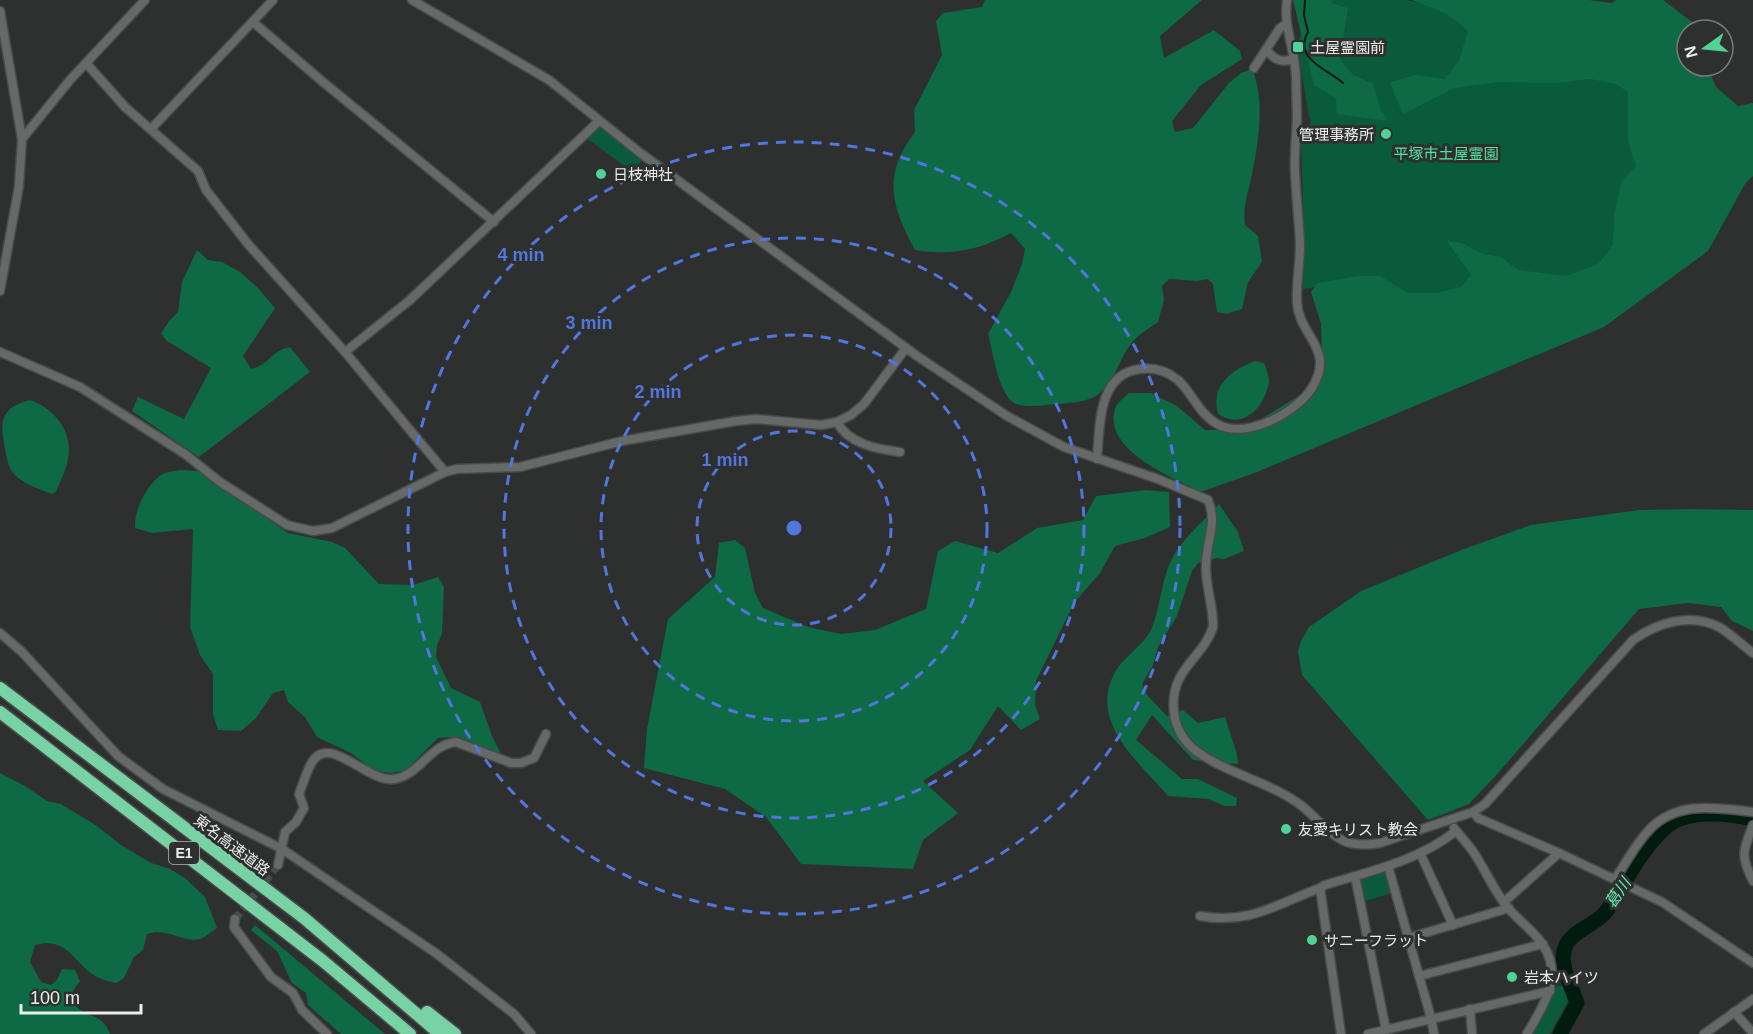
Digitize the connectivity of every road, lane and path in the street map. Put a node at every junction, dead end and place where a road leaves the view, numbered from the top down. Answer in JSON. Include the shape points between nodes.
{"nodes":[{"id":1,"x":145,"y":0,"type":"edge"},
{"id":2,"x":273,"y":0,"type":"edge"},
{"id":3,"x":412,"y":0,"type":"edge"},
{"id":4,"x":1287,"y":0,"type":"edge"},
{"id":5,"x":0,"y":11,"type":"edge"},
{"id":6,"x":253,"y":22,"type":"junction"},
{"id":7,"x":1286,"y":24,"type":"junction"},
{"id":8,"x":1266,"y":49,"type":"junction"},
{"id":9,"x":1294,"y":60,"type":"junction"},
{"id":10,"x":86,"y":63,"type":"junction"},
{"id":11,"x":1254,"y":68,"type":"dead end"},
{"id":12,"x":599,"y":121,"type":"junction"},
{"id":13,"x":151,"y":129,"type":"junction"},
{"id":14,"x":22,"y":139,"type":"junction"},
{"id":15,"x":494,"y":222,"type":"junction"},
{"id":16,"x":0,"y":291,"type":"edge"},
{"id":17,"x":906,"y":348,"type":"junction"},
{"id":18,"x":0,"y":352,"type":"edge"},
{"id":19,"x":345,"y":352,"type":"junction"},
{"id":20,"x":837,"y":422,"type":"junction"},
{"id":21,"x":900,"y":452,"type":"dead end"},
{"id":22,"x":1097,"y":459,"type":"junction"},
{"id":23,"x":445,"y":472,"type":"junction"},
{"id":24,"x":0,"y":633,"type":"edge"},
{"id":25,"x":1753,"y":653,"type":"edge"},
{"id":26,"x":0,"y":688,"type":"edge"},
{"id":27,"x":0,"y":712,"type":"edge"},
{"id":28,"x":546,"y":734,"type":"dead end"},
{"id":29,"x":1473,"y":812,"type":"junction"},
{"id":30,"x":1753,"y":812,"type":"edge"},
{"id":31,"x":1448,"y":820,"type":"junction"},
{"id":32,"x":1753,"y":826,"type":"edge"},
{"id":33,"x":1456,"y":831,"type":"junction"},
{"id":34,"x":282,"y":849,"type":"junction"},
{"id":35,"x":1420,"y":853,"type":"junction"},
{"id":36,"x":1559,"y":853,"type":"junction"},
{"id":37,"x":278,"y":865,"type":"tunnel mouth"},
{"id":38,"x":1388,"y":866,"type":"junction"},
{"id":39,"x":1355,"y":876,"type":"junction"},
{"id":40,"x":1614,"y":879,"type":"junction"},
{"id":41,"x":1753,"y":881,"type":"edge"},
{"id":42,"x":1320,"y":888,"type":"junction"},
{"id":43,"x":1506,"y":905,"type":"junction"},
{"id":44,"x":1200,"y":916,"type":"dead end"},
{"id":45,"x":304,"y":918,"type":"junction"},
{"id":46,"x":236,"y":920,"type":"dead end"},
{"id":47,"x":1453,"y":925,"type":"junction"},
{"id":48,"x":1408,"y":938,"type":"junction"},
{"id":49,"x":1543,"y":944,"type":"junction"},
{"id":50,"x":1753,"y":963,"type":"edge"},
{"id":51,"x":1419,"y":976,"type":"junction"},
{"id":52,"x":1550,"y":991,"type":"junction"},
{"id":53,"x":366,"y":996,"type":"junction"},
{"id":54,"x":1753,"y":999,"type":"edge"},
{"id":55,"x":1470,"y":1009,"type":"junction"},
{"id":56,"x":1734,"y":1012,"type":"junction"},
{"id":57,"x":1431,"y":1018,"type":"junction"},
{"id":58,"x":1386,"y":1030,"type":"junction"},
{"id":59,"x":1753,"y":1033,"type":"edge"},
{"id":60,"x":327,"y":1034,"type":"edge"},
{"id":61,"x":400,"y":1034,"type":"edge"},
{"id":62,"x":410,"y":1034,"type":"edge"},
{"id":63,"x":441,"y":1034,"type":"edge"},
{"id":64,"x":455,"y":1034,"type":"edge"},
{"id":65,"x":531,"y":1034,"type":"edge"},
{"id":66,"x":1341,"y":1034,"type":"edge"},
{"id":67,"x":1368,"y":1034,"type":"edge"},
{"id":68,"x":1434,"y":1034,"type":"edge"},
{"id":69,"x":1472,"y":1034,"type":"edge"},
{"id":70,"x":1527,"y":1034,"type":"edge"},
{"id":71,"x":1704,"y":1034,"type":"edge"}],
"edges":[{"from":1,"to":10,"type":"street"},
{"from":2,"to":6,"type":"street"},
{"from":3,"to":12,"type":"street","via":[[549,80]]},
{"from":4,"to":7,"type":"street"},
{"from":5,"to":14,"type":"street"},
{"from":6,"to":13,"type":"street"},
{"from":6,"to":15,"type":"street"},
{"from":7,"to":8,"type":"street"},
{"from":7,"to":9,"type":"street"},
{"from":8,"to":9,"type":"street","via":[[1279,61]]},
{"from":8,"to":11,"type":"street"},
{"from":9,"to":22,"type":"street","via":[[1300,242],[1297,304],[1320,357],[1313,386],[1305,398],[1277,417],[1256,427],[1235,429],[1209,418],[1172,376],[1151,368],[1134,370],[1119,377],[1107,393]]},
{"from":10,"to":13,"type":"street","via":[[125,107]]},
{"from":10,"to":14,"type":"street"},
{"from":12,"to":15,"type":"street"},
{"from":12,"to":17,"type":"street"},
{"from":13,"to":19,"type":"street","via":[[198,171],[206,190],[248,244]]},
{"from":14,"to":16,"type":"street","via":[[19,186]]},
{"from":15,"to":19,"type":"street","via":[[410,300]]},
{"from":17,"to":20,"type":"street","via":[[864,404]]},
{"from":17,"to":22,"type":"street","via":[[1006,416],[1064,447]]},
{"from":18,"to":23,"type":"street","via":[[80,387],[185,454],[220,482],[297,528],[332,528]]},
{"from":19,"to":23,"type":"street"},
{"from":20,"to":21,"type":"street","via":[[855,442]]},
{"from":20,"to":23,"type":"street","via":[[821,425],[736,421],[622,441],[520,467]]},
{"from":22,"to":31,"type":"street","via":[[1190,491],[1208,500],[1213,511],[1206,567],[1213,627],[1181,674],[1174,700],[1176,724],[1188,744],[1302,806],[1328,830],[1353,844],[1380,843]]},
{"from":24,"to":34,"type":"street","via":[[118,756],[145,777]]},
{"from":25,"to":29,"type":"street","via":[[1718,627],[1699,621],[1679,620],[1650,629],[1633,640],[1485,804]]},
{"from":26,"to":45,"type":"highway","name":"東名高速道路","number":"E1"},
{"from":27,"to":53,"type":"highway","number":"E1"},
{"from":28,"to":34,"type":"street","via":[[534,758],[521,763],[450,742],[410,773],[393,779],[376,777],[337,754],[319,755],[311,762],[299,794],[304,808],[285,832]]},
{"from":29,"to":31,"type":"street"},
{"from":29,"to":36,"type":"street","via":[[1478,818]]},
{"from":30,"to":40,"type":"street","via":[[1699,807],[1664,818],[1646,833]]},
{"from":31,"to":33,"type":"street"},
{"from":32,"to":41,"type":"street","via":[[1743,848]]},
{"from":33,"to":35,"type":"street"},
{"from":33,"to":43,"type":"street"},
{"from":34,"to":37,"type":"street"},
{"from":34,"to":65,"type":"street","via":[[437,954],[514,1014]]},
{"from":35,"to":38,"type":"street"},
{"from":35,"to":47,"type":"street"},
{"from":36,"to":40,"type":"street"},
{"from":36,"to":43,"type":"street"},
{"from":38,"to":39,"type":"street"},
{"from":38,"to":48,"type":"street"},
{"from":39,"to":42,"type":"street"},
{"from":39,"to":58,"type":"street"},
{"from":40,"to":50,"type":"street","via":[[1680,913]]},
{"from":42,"to":44,"type":"street","via":[[1251,916]]},
{"from":42,"to":66,"type":"street"},
{"from":43,"to":47,"type":"street"},
{"from":43,"to":49,"type":"street"},
{"from":45,"to":63,"type":"highway","name":"東名高速道路","number":"E1"},
{"from":45,"to":64,"type":"highway"},
{"from":46,"to":60,"type":"street","via":[[234,927],[271,977],[293,993],[302,1010]]},
{"from":47,"to":48,"type":"street"},
{"from":48,"to":51,"type":"street"},
{"from":49,"to":51,"type":"street"},
{"from":49,"to":52,"type":"street","via":[[1552,969]]},
{"from":51,"to":57,"type":"street"},
{"from":52,"to":55,"type":"street"},
{"from":52,"to":70,"type":"street"},
{"from":53,"to":61,"type":"highway"},
{"from":53,"to":62,"type":"highway","number":"E1"},
{"from":54,"to":56,"type":"street"},
{"from":55,"to":57,"type":"street"},
{"from":55,"to":69,"type":"street"},
{"from":56,"to":59,"type":"street"},
{"from":56,"to":71,"type":"street"},
{"from":57,"to":58,"type":"street"},
{"from":57,"to":68,"type":"street"},
{"from":58,"to":67,"type":"street"}]}
